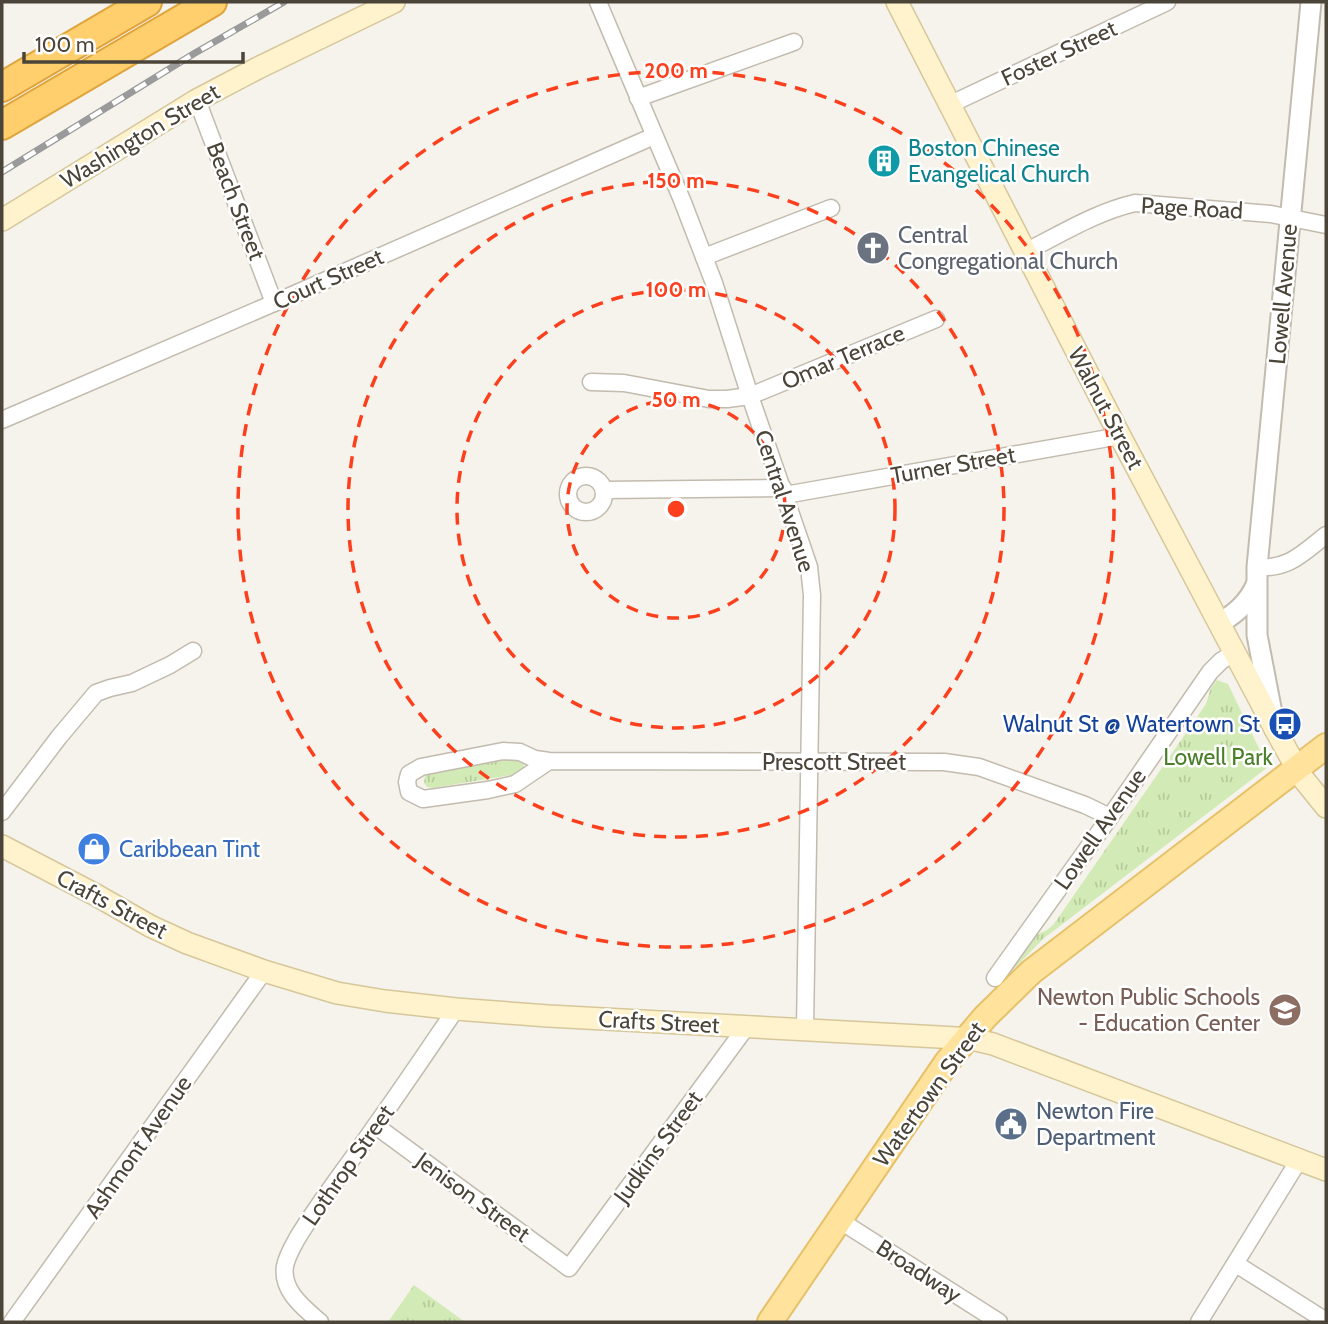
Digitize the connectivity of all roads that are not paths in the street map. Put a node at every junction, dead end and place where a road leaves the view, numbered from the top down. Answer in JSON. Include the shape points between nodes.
{"nodes":[{"id":1,"x":147,"y":2,"type":"edge"},
{"id":2,"x":212,"y":2,"type":"edge"},
{"id":3,"x":394,"y":2,"type":"edge"},
{"id":4,"x":598,"y":2,"type":"edge"},
{"id":5,"x":897,"y":2,"type":"edge"},
{"id":6,"x":1167,"y":2,"type":"edge"},
{"id":7,"x":1311,"y":2,"type":"edge"},
{"id":8,"x":794,"y":42,"type":"dead end"},
{"id":9,"x":2,"y":87,"type":"edge"},
{"id":10,"x":638,"y":98,"type":"junction"},
{"id":11,"x":197,"y":100,"type":"junction"},
{"id":12,"x":951,"y":104,"type":"junction"},
{"id":13,"x":2,"y":125,"type":"edge"},
{"id":14,"x":654,"y":136,"type":"junction"},
{"id":15,"x":831,"y":208,"type":"dead end"},
{"id":16,"x":1290,"y":217,"type":"junction"},
{"id":17,"x":2,"y":220,"type":"edge"},
{"id":18,"x":1326,"y":225,"type":"edge"},
{"id":19,"x":1025,"y":253,"type":"junction"},
{"id":20,"x":704,"y":257,"type":"junction"},
{"id":21,"x":274,"y":303,"type":"junction"},
{"id":22,"x":936,"y":319,"type":"dead end"},
{"id":23,"x":591,"y":382,"type":"dead end"},
{"id":24,"x":750,"y":396,"type":"junction"},
{"id":25,"x":2,"y":420,"type":"edge"},
{"id":26,"x":1120,"y":436,"type":"junction"},
{"id":27,"x":604,"y":489,"type":"dead end"},
{"id":28,"x":784,"y":492,"type":"junction"},
{"id":29,"x":1326,"y":535,"type":"edge"},
{"id":30,"x":1257,"y":576,"type":"junction"},
{"id":31,"x":1220,"y":623,"type":"junction"},
{"id":32,"x":193,"y":651,"type":"dead end"},
{"id":33,"x":1235,"y":652,"type":"junction"},
{"id":34,"x":1275,"y":729,"type":"junction"},
{"id":35,"x":1326,"y":746,"type":"edge"},
{"id":36,"x":549,"y":761,"type":"junction"},
{"id":37,"x":809,"y":762,"type":"junction"},
{"id":38,"x":1296,"y":768,"type":"junction"},
{"id":39,"x":1326,"y":807,"type":"edge"},
{"id":40,"x":2,"y":812,"type":"edge"},
{"id":41,"x":1110,"y":817,"type":"junction"},
{"id":42,"x":2,"y":846,"type":"edge"},
{"id":43,"x":264,"y":971,"type":"junction"},
{"id":44,"x":995,"y":978,"type":"dead end"},
{"id":45,"x":456,"y":1009,"type":"junction"},
{"id":46,"x":747,"y":1026,"type":"junction"},
{"id":47,"x":805,"y":1030,"type":"junction"},
{"id":48,"x":965,"y":1038,"type":"junction"},
{"id":49,"x":376,"y":1126,"type":"junction"},
{"id":50,"x":1300,"y":1160,"type":"junction"},
{"id":51,"x":1326,"y":1170,"type":"edge"},
{"id":52,"x":839,"y":1220,"type":"junction"},
{"id":53,"x":1236,"y":1264,"type":"junction"},
{"id":54,"x":569,"y":1268,"type":"joint"},
{"id":55,"x":1326,"y":1321,"type":"edge"},
{"id":56,"x":12,"y":1322,"type":"edge"},
{"id":57,"x":320,"y":1322,"type":"edge"},
{"id":58,"x":770,"y":1322,"type":"edge"},
{"id":59,"x":997,"y":1322,"type":"edge"},
{"id":60,"x":1199,"y":1322,"type":"edge"}],
"edges":[{"from":1,"to":9,"type":"highway"},
{"from":2,"to":13,"type":"highway"},
{"from":3,"to":11,"type":"main road","name":"Washington Street"},
{"from":4,"to":10,"type":"street","name":"Central Avenue"},
{"from":5,"to":12,"type":"main road","name":"Walnut Street"},
{"from":6,"to":12,"type":"street","name":"Foster Street"},
{"from":7,"to":16,"type":"street","name":"Lowell Avenue"},
{"from":8,"to":10,"type":"street"},
{"from":10,"to":14,"type":"street","name":"Central Avenue"},
{"from":11,"to":17,"type":"main road","name":"Washington Street"},
{"from":11,"to":21,"type":"street","name":"Beach Street"},
{"from":12,"to":19,"type":"main road","name":"Walnut Street"},
{"from":14,"to":20,"type":"street","name":"Central Avenue"},
{"from":14,"to":21,"type":"street","name":"Court Street"},
{"from":15,"to":20,"type":"street"},
{"from":16,"to":18,"type":"street","name":"Page Road"},
{"from":16,"to":19,"type":"street","name":"Page Road","via":[[1135,203],[1100,214]]},
{"from":16,"to":30,"type":"street","name":"Lowell Avenue"},
{"from":19,"to":26,"type":"main road","name":"Walnut Street"},
{"from":20,"to":24,"type":"street","name":"Central Avenue"},
{"from":21,"to":25,"type":"street","name":"Court Street"},
{"from":22,"to":24,"type":"street","name":"Omar Terrace"},
{"from":23,"to":24,"type":"street","name":"Omar Terrace","via":[[709,398]]},
{"from":24,"to":28,"type":"street","name":"Central Avenue"},
{"from":26,"to":28,"type":"street","name":"Turner Street"},
{"from":26,"to":31,"type":"main road","name":"Walnut Street"},
{"from":27,"to":28,"type":"street","name":"Turner Street"},
{"from":28,"to":37,"type":"street","name":"Central Avenue","via":[[811,581]]},
{"from":29,"to":30,"type":"street","via":[[1287,564]]},
{"from":30,"to":31,"type":"street","via":[[1251,596]]},
{"from":30,"to":34,"type":"street","name":"Lowell Avenue","via":[[1258,642]]},
{"from":31,"to":33,"type":"main road","name":"Walnut Street"},
{"from":32,"to":40,"type":"street","via":[[132,683],[96,693]]},
{"from":33,"to":34,"type":"main road","name":"Walnut Street"},
{"from":33,"to":41,"type":"street","name":"Lowell Avenue","via":[[1210,672]]},
{"from":34,"to":38,"type":"main road","name":"Walnut Street"},
{"from":35,"to":38,"type":"main road","name":"Watertown Street"},
{"from":36,"to":36,"type":"street","name":"Prescott Street","via":[[503,751],[421,767],[407,782],[409,792],[424,799],[488,790],[515,784]]},
{"from":36,"to":37,"type":"street","name":"Prescott Street"},
{"from":37,"to":41,"type":"street","name":"Prescott Street","via":[[965,764]]},
{"from":37,"to":47,"type":"street","name":"Central Avenue"},
{"from":38,"to":39,"type":"main road","name":"Walnut Street"},
{"from":38,"to":48,"type":"main road","name":"Watertown Street","via":[[1031,972]]},
{"from":41,"to":44,"type":"street","name":"Lowell Avenue"},
{"from":42,"to":43,"type":"main road","name":"Crafts Street","via":[[150,926]]},
{"from":43,"to":45,"type":"main road","name":"Crafts Street","via":[[337,993]]},
{"from":43,"to":56,"type":"street","name":"Ashmont Avenue"},
{"from":45,"to":46,"type":"main road","name":"Crafts Street"},
{"from":45,"to":49,"type":"street","name":"Lothrop Street"},
{"from":46,"to":47,"type":"main road","name":"Crafts Street"},
{"from":46,"to":54,"type":"street","name":"Judkins Street"},
{"from":47,"to":48,"type":"main road","name":"Crafts Street"},
{"from":48,"to":50,"type":"main road","name":"Crafts Street","via":[[993,1044]]},
{"from":48,"to":52,"type":"main road","name":"Watertown Street"},
{"from":49,"to":54,"type":"street","name":"Jenison Street"},
{"from":49,"to":57,"type":"street","name":"Lothrop Street","via":[[289,1254],[285,1268],[291,1294]]},
{"from":50,"to":51,"type":"main road","name":"Crafts Street"},
{"from":50,"to":53,"type":"street"},
{"from":52,"to":58,"type":"main road","name":"Watertown Street"},
{"from":52,"to":59,"type":"street","name":"Broadway"},
{"from":53,"to":55,"type":"street"},
{"from":53,"to":60,"type":"street"}]}
